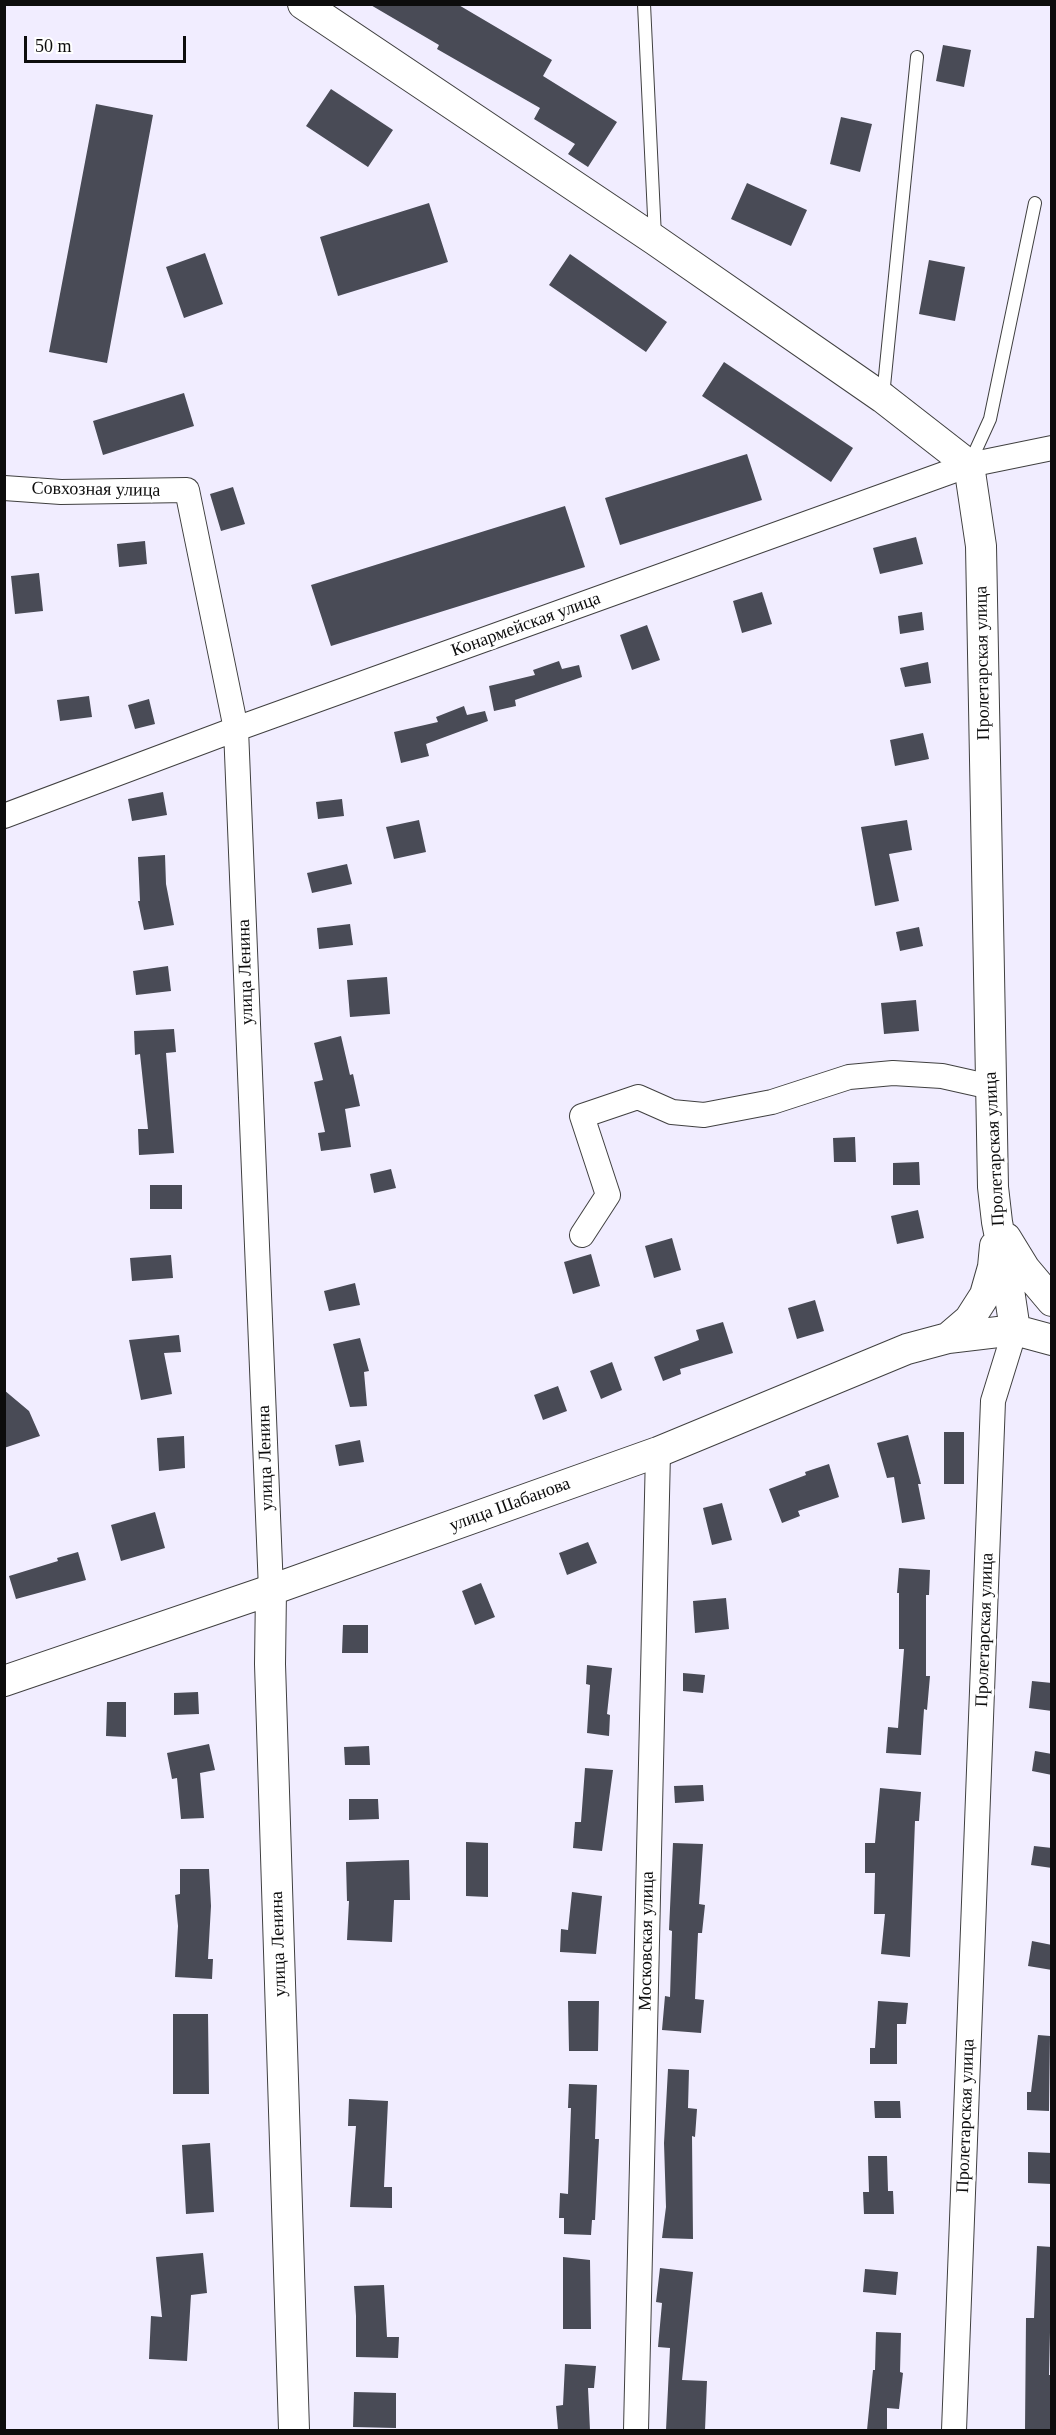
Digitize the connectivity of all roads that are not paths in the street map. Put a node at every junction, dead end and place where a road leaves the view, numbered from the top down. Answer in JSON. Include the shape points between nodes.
{"nodes":[{"id":1,"x":303,"y":4,"type":"edge"},
{"id":2,"x":644,"y":4,"type":"edge"},
{"id":3,"x":917,"y":57,"type":"dead end"},
{"id":4,"x":1035,"y":203,"type":"dead end"},
{"id":5,"x":655,"y":240,"type":"junction"},
{"id":6,"x":883,"y":398,"type":"junction"},
{"id":7,"x":1052,"y":448,"type":"edge"},
{"id":8,"x":969,"y":465,"type":"junction"},
{"id":9,"x":4,"y":488,"type":"edge"},
{"id":10,"x":187,"y":490,"type":"joint"},
{"id":11,"x":236,"y":729,"type":"junction"},
{"id":12,"x":4,"y":816,"type":"edge"},
{"id":13,"x":991,"y":1087,"type":"junction"},
{"id":14,"x":997,"y":1222,"type":"junction"},
{"id":15,"x":582,"y":1235,"type":"dead end"},
{"id":16,"x":1052,"y":1300,"type":"edge"},
{"id":17,"x":1015,"y":1330,"type":"junction"},
{"id":18,"x":948,"y":1338,"type":"junction"},
{"id":19,"x":1052,"y":1340,"type":"edge"},
{"id":20,"x":658,"y":1452,"type":"junction"},
{"id":21,"x":272,"y":1590,"type":"junction"},
{"id":22,"x":4,"y":1681,"type":"edge"},
{"id":23,"x":294,"y":2430,"type":"edge"},
{"id":24,"x":636,"y":2430,"type":"edge"},
{"id":25,"x":954,"y":2430,"type":"edge"}],
"edges":[{"from":1,"to":5,"type":"street"},
{"from":2,"to":5,"type":"lane"},
{"from":3,"to":6,"type":"lane"},
{"from":4,"to":8,"type":"lane","via":[[990,419]]},
{"from":5,"to":6,"type":"street"},
{"from":6,"to":8,"type":"street"},
{"from":7,"to":8,"type":"street","name":"Конармейская улица"},
{"from":8,"to":11,"type":"street","name":"Конармейская улица"},
{"from":8,"to":13,"type":"street","name":"Пролетарская улица","via":[[981,546]]},
{"from":9,"to":10,"type":"street","name":"Совхозная улица","via":[[61,492]]},
{"from":10,"to":11,"type":"street","name":"улица Ленина"},
{"from":11,"to":12,"type":"street","name":"Конармейская улица"},
{"from":11,"to":21,"type":"street","name":"улица Ленина"},
{"from":13,"to":14,"type":"street","name":"Пролетарская улица"},
{"from":13,"to":15,"type":"street","via":[[942,1076],[892,1073],[849,1077],[772,1102],[704,1115],[672,1112],[638,1097],[582,1116],[608,1195]]},
{"from":14,"to":16,"type":"street","via":[[1025,1269]]},
{"from":14,"to":17,"type":"street","name":"Пролетарская улица"},
{"from":14,"to":18,"type":"street","via":[[993,1267],[985,1295],[969,1320]]},
{"from":17,"to":18,"type":"street","name":"улица Шабанова"},
{"from":17,"to":19,"type":"street"},
{"from":17,"to":25,"type":"street","name":"Пролетарская улица","via":[[993,1401]]},
{"from":18,"to":20,"type":"street","name":"улица Шабанова","via":[[907,1349]]},
{"from":20,"to":21,"type":"street","name":"улица Шабанова"},
{"from":20,"to":24,"type":"street","name":"Московская улица"},
{"from":21,"to":22,"type":"street","name":"улица Шабанова"},
{"from":21,"to":23,"type":"street","name":"улица Ленина","via":[[270,1676]]}]}
